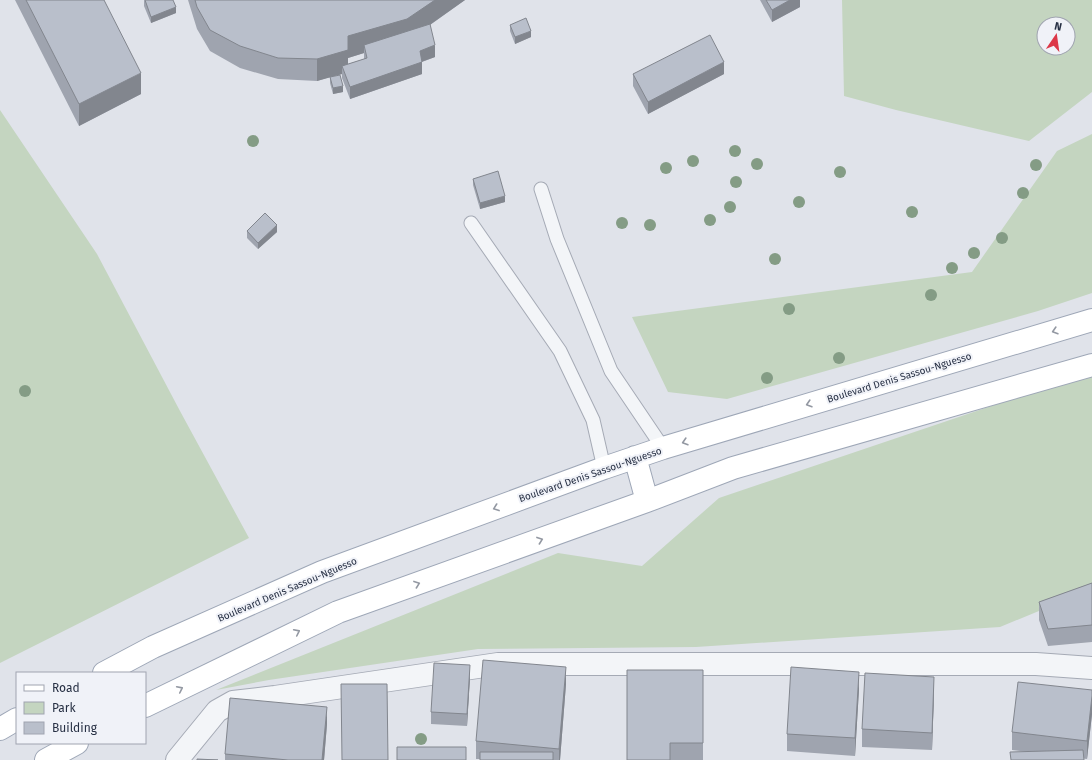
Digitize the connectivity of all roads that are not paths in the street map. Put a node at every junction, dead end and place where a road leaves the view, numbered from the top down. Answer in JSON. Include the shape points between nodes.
{"nodes":[{"id":1,"x":541,"y":189,"type":"dead end"},
{"id":2,"x":471,"y":223,"type":"dead end"},
{"id":3,"x":1092,"y":320,"type":"edge"},
{"id":4,"x":1092,"y":365,"type":"edge"},
{"id":5,"x":663,"y":448,"type":"junction"},
{"id":6,"x":635,"y":457,"type":"junction"},
{"id":7,"x":604,"y":468,"type":"junction"},
{"id":8,"x":647,"y":501,"type":"junction"},
{"id":9,"x":1092,"y":668,"type":"edge"},
{"id":10,"x":106,"y":672,"type":"edge"},
{"id":11,"x":146,"y":706,"type":"edge"},
{"id":12,"x":16,"y":720,"type":"edge"},
{"id":13,"x":0,"y":728,"type":"edge"},
{"id":14,"x":75,"y":744,"type":"edge"},
{"id":15,"x":46,"y":760,"type":"edge"},
{"id":16,"x":177,"y":760,"type":"edge"}],
"edges":[{"from":1,"to":5,"type":"lane","via":[[557,239],[611,371]]},
{"from":2,"to":7,"type":"lane","via":[[560,351],[593,420]]},
{"from":3,"to":5,"type":"main road","name":"Boulevard Denis Sassou-Nguesso","one_way":true},
{"from":4,"to":8,"type":"main road","via":[[733,468]]},
{"from":5,"to":6,"type":"main road","name":"Boulevard Denis Sassou-Nguesso"},
{"from":6,"to":7,"type":"main road","name":"Boulevard Denis Sassou-Nguesso"},
{"from":6,"to":8,"type":"main road"},
{"from":7,"to":10,"type":"main road","name":"Boulevard Denis Sassou-Nguesso","one_way":true,"via":[[322,572],[153,647]]},
{"from":11,"to":8,"type":"main road","one_way":true,"via":[[338,612]]},
{"from":9,"to":16,"type":"street","via":[[1036,664],[498,664],[233,702],[217,711]]},
{"from":12,"to":13,"type":"main road"},
{"from":14,"to":15,"type":"main road"}]}
